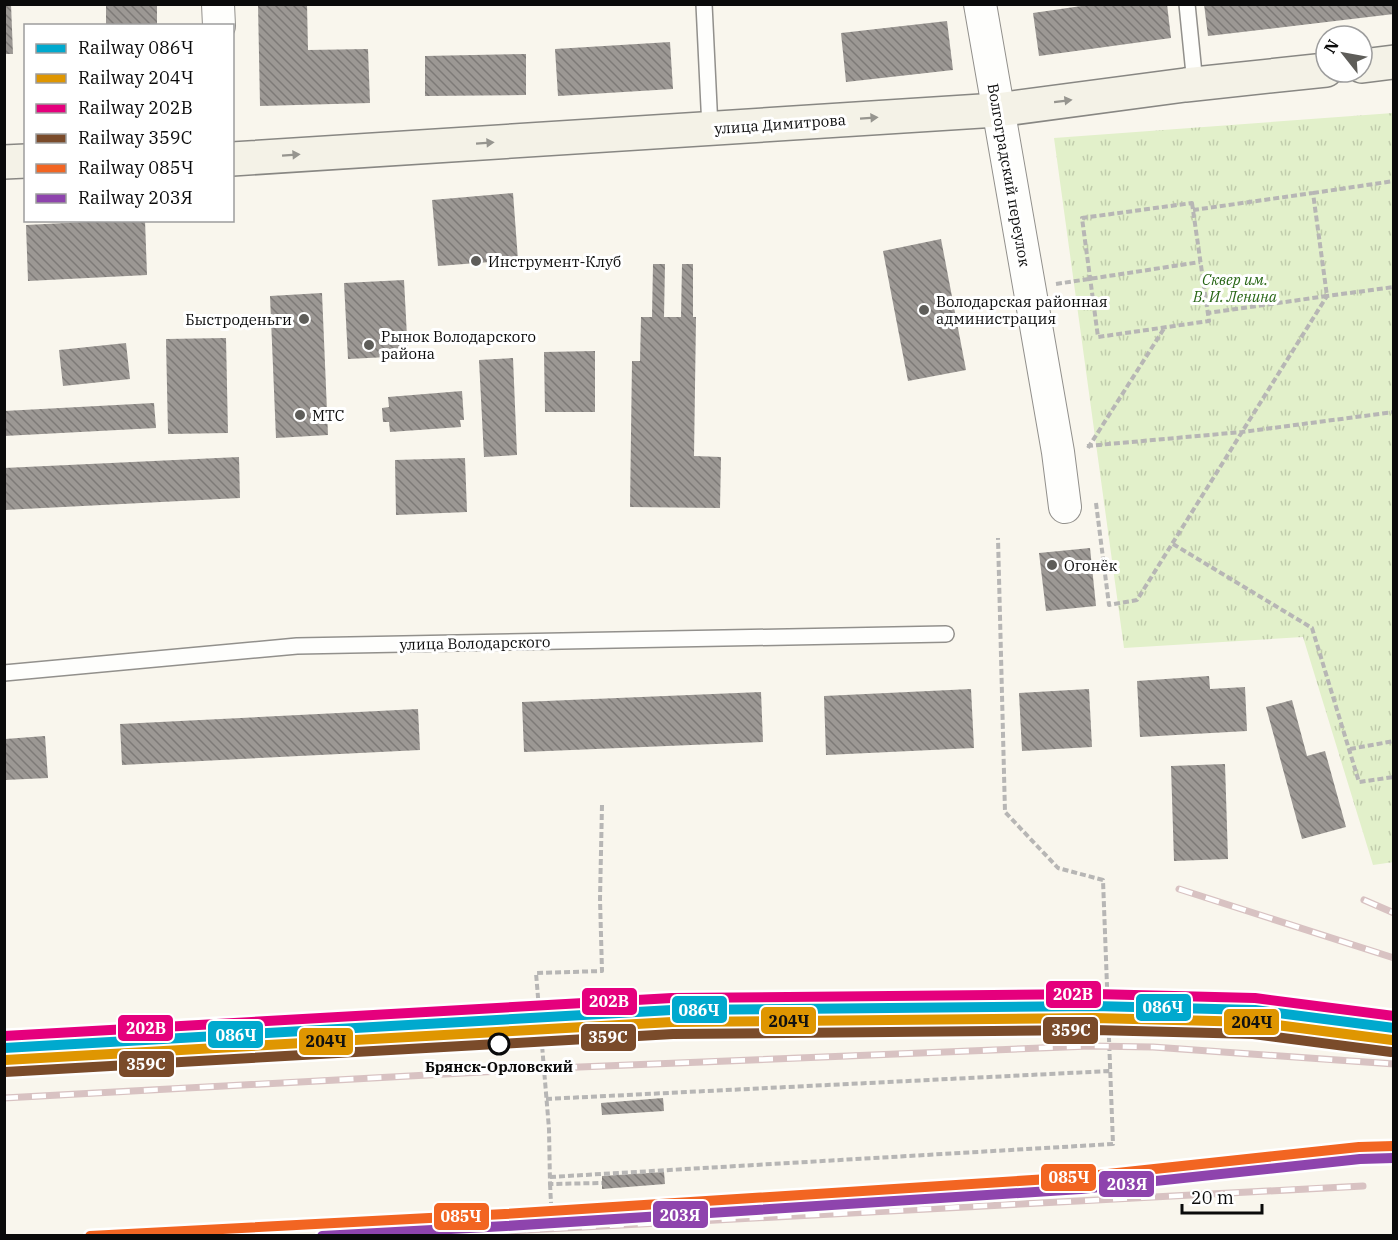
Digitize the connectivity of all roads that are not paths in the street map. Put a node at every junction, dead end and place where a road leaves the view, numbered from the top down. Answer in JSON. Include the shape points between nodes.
{"nodes":[{"id":1,"x":218,"y":4,"type":"edge"},
{"id":2,"x":704,"y":4,"type":"edge"},
{"id":3,"x":980,"y":4,"type":"edge"},
{"id":4,"x":1187,"y":4,"type":"edge"},
{"id":5,"x":219,"y":24,"type":"edge"},
{"id":6,"x":1394,"y":62,"type":"edge"},
{"id":7,"x":1374,"y":64,"type":"edge"},
{"id":8,"x":1314,"y":71,"type":"edge"},
{"id":9,"x":1195,"y":84,"type":"junction"},
{"id":10,"x":997,"y":110,"type":"junction"},
{"id":11,"x":710,"y":128,"type":"junction"},
{"id":12,"x":234,"y":159,"type":"edge"},
{"id":13,"x":24,"y":161,"type":"edge"},
{"id":14,"x":4,"y":162,"type":"edge"},
{"id":15,"x":1065,"y":507,"type":"dead end"},
{"id":16,"x":946,"y":634,"type":"dead end"},
{"id":17,"x":4,"y":673,"type":"edge"}],
"edges":[{"from":1,"to":5,"type":"street"},
{"from":2,"to":11,"type":"lane"},
{"from":3,"to":10,"type":"street","name":"Волгоградский переулок"},
{"from":4,"to":9,"type":"lane"},
{"from":6,"to":7,"type":"main road"},
{"from":8,"to":9,"type":"main road","name":"улица Димитрова"},
{"from":10,"to":9,"type":"main road","name":"улица Димитрова","one_way":true},
{"from":11,"to":10,"type":"main road","name":"улица Димитрова","one_way":true},
{"from":10,"to":15,"type":"street","name":"Волгоградский переулок"},
{"from":12,"to":11,"type":"main road","name":"улица Димитрова","one_way":true},
{"from":13,"to":14,"type":"main road"},
{"from":16,"to":17,"type":"lane","name":"улица Володарского","via":[[297,646]]}]}
